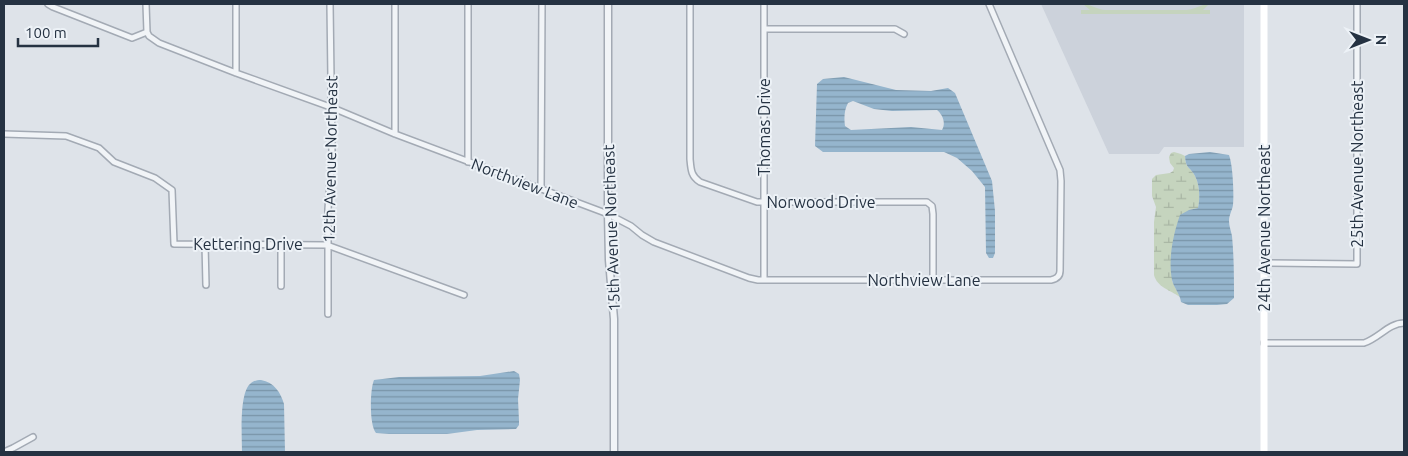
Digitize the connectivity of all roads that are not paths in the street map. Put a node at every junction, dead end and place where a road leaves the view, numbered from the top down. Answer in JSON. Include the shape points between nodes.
{"nodes":[{"id":1,"x":48,"y":4,"type":"edge"},
{"id":2,"x":146,"y":4,"type":"edge"},
{"id":3,"x":236,"y":4,"type":"edge"},
{"id":4,"x":330,"y":4,"type":"edge"},
{"id":5,"x":395,"y":4,"type":"edge"},
{"id":6,"x":468,"y":4,"type":"edge"},
{"id":7,"x":542,"y":4,"type":"edge"},
{"id":8,"x":608,"y":4,"type":"edge"},
{"id":9,"x":690,"y":4,"type":"edge"},
{"id":10,"x":764,"y":4,"type":"edge"},
{"id":11,"x":989,"y":4,"type":"edge"},
{"id":12,"x":1264,"y":4,"type":"edge"},
{"id":13,"x":1357,"y":4,"type":"edge"},
{"id":14,"x":764,"y":29,"type":"junction"},
{"id":15,"x":148,"y":34,"type":"junction"},
{"id":16,"x":904,"y":34,"type":"dead end"},
{"id":17,"x":236,"y":73,"type":"junction"},
{"id":18,"x":333,"y":108,"type":"junction"},
{"id":19,"x":4,"y":134,"type":"edge"},
{"id":20,"x":396,"y":134,"type":"junction"},
{"id":21,"x":468,"y":162,"type":"junction"},
{"id":22,"x":541,"y":189,"type":"junction"},
{"id":23,"x":764,"y":202,"type":"junction"},
{"id":24,"x":608,"y":214,"type":"junction"},
{"id":25,"x":205,"y":244,"type":"junction"},
{"id":26,"x":281,"y":244,"type":"junction"},
{"id":27,"x":327,"y":245,"type":"junction"},
{"id":28,"x":1264,"y":263,"type":"junction"},
{"id":29,"x":764,"y":280,"type":"junction"},
{"id":30,"x":933,"y":280,"type":"junction"},
{"id":31,"x":206,"y":286,"type":"dead end"},
{"id":32,"x":281,"y":286,"type":"dead end"},
{"id":33,"x":464,"y":295,"type":"dead end"},
{"id":34,"x":328,"y":314,"type":"dead end"},
{"id":35,"x":1404,"y":323,"type":"edge"},
{"id":36,"x":1264,"y":343,"type":"junction"},
{"id":37,"x":32,"y":437,"type":"dead end"},
{"id":38,"x":4,"y":452,"type":"edge"},
{"id":39,"x":614,"y":452,"type":"edge"},
{"id":40,"x":1264,"y":452,"type":"edge"}],
"edges":[{"from":1,"to":15,"type":"street","via":[[132,38]]},
{"from":2,"to":15,"type":"street"},
{"from":3,"to":17,"type":"street"},
{"from":4,"to":18,"type":"street","name":"12th Avenue Northeast"},
{"from":5,"to":20,"type":"street"},
{"from":6,"to":21,"type":"street"},
{"from":7,"to":22,"type":"street"},
{"from":8,"to":24,"type":"street","name":"15th Avenue Northeast"},
{"from":9,"to":23,"type":"street","name":"Norwood Drive","via":[[691,172],[700,182],[752,201]]},
{"from":10,"to":14,"type":"street","name":"Thomas Drive"},
{"from":11,"to":30,"type":"street","name":"Northview Lane","via":[[1060,170],[1060,271],[1058,278],[1051,280]]},
{"from":12,"to":28,"type":"main road","name":"24th Avenue Northeast"},
{"from":13,"to":28,"type":"street","name":"25th Avenue Northeast","via":[[1356,264]]},
{"from":14,"to":16,"type":"street","via":[[895,29]]},
{"from":14,"to":23,"type":"street","name":"Thomas Drive"},
{"from":15,"to":17,"type":"street","name":"Northview Lane","via":[[159,43]]},
{"from":17,"to":18,"type":"street","name":"Northview Lane"},
{"from":18,"to":20,"type":"street","name":"Northview Lane"},
{"from":18,"to":27,"type":"street","name":"12th Avenue Northeast"},
{"from":19,"to":25,"type":"street","name":"Kettering Drive","via":[[66,136],[99,148],[114,162],[155,178],[172,190],[174,244]]},
{"from":20,"to":21,"type":"street","name":"Northview Lane"},
{"from":21,"to":22,"type":"street","name":"Northview Lane"},
{"from":22,"to":24,"type":"street","name":"Northview Lane"},
{"from":23,"to":29,"type":"street","name":"Thomas Drive"},
{"from":23,"to":30,"type":"street","name":"Norwood Drive","via":[[927,202],[932,206],[933,214]]},
{"from":24,"to":29,"type":"street","name":"Northview Lane","via":[[654,242],[749,278]]},
{"from":24,"to":39,"type":"street","name":"15th Avenue Northeast","via":[[614,319]]},
{"from":25,"to":26,"type":"street","name":"Kettering Drive"},
{"from":25,"to":31,"type":"street"},
{"from":26,"to":27,"type":"street","name":"Kettering Drive"},
{"from":26,"to":32,"type":"street"},
{"from":27,"to":33,"type":"street","name":"Kettering Drive"},
{"from":27,"to":34,"type":"street","name":"12th Avenue Northeast"},
{"from":28,"to":36,"type":"main road","name":"24th Avenue Northeast"},
{"from":29,"to":30,"type":"street","name":"Northview Lane"},
{"from":35,"to":36,"type":"street","via":[[1395,324],[1364,343]]},
{"from":36,"to":40,"type":"main road","name":"24th Avenue Northeast"},
{"from":37,"to":38,"type":"street"}]}
